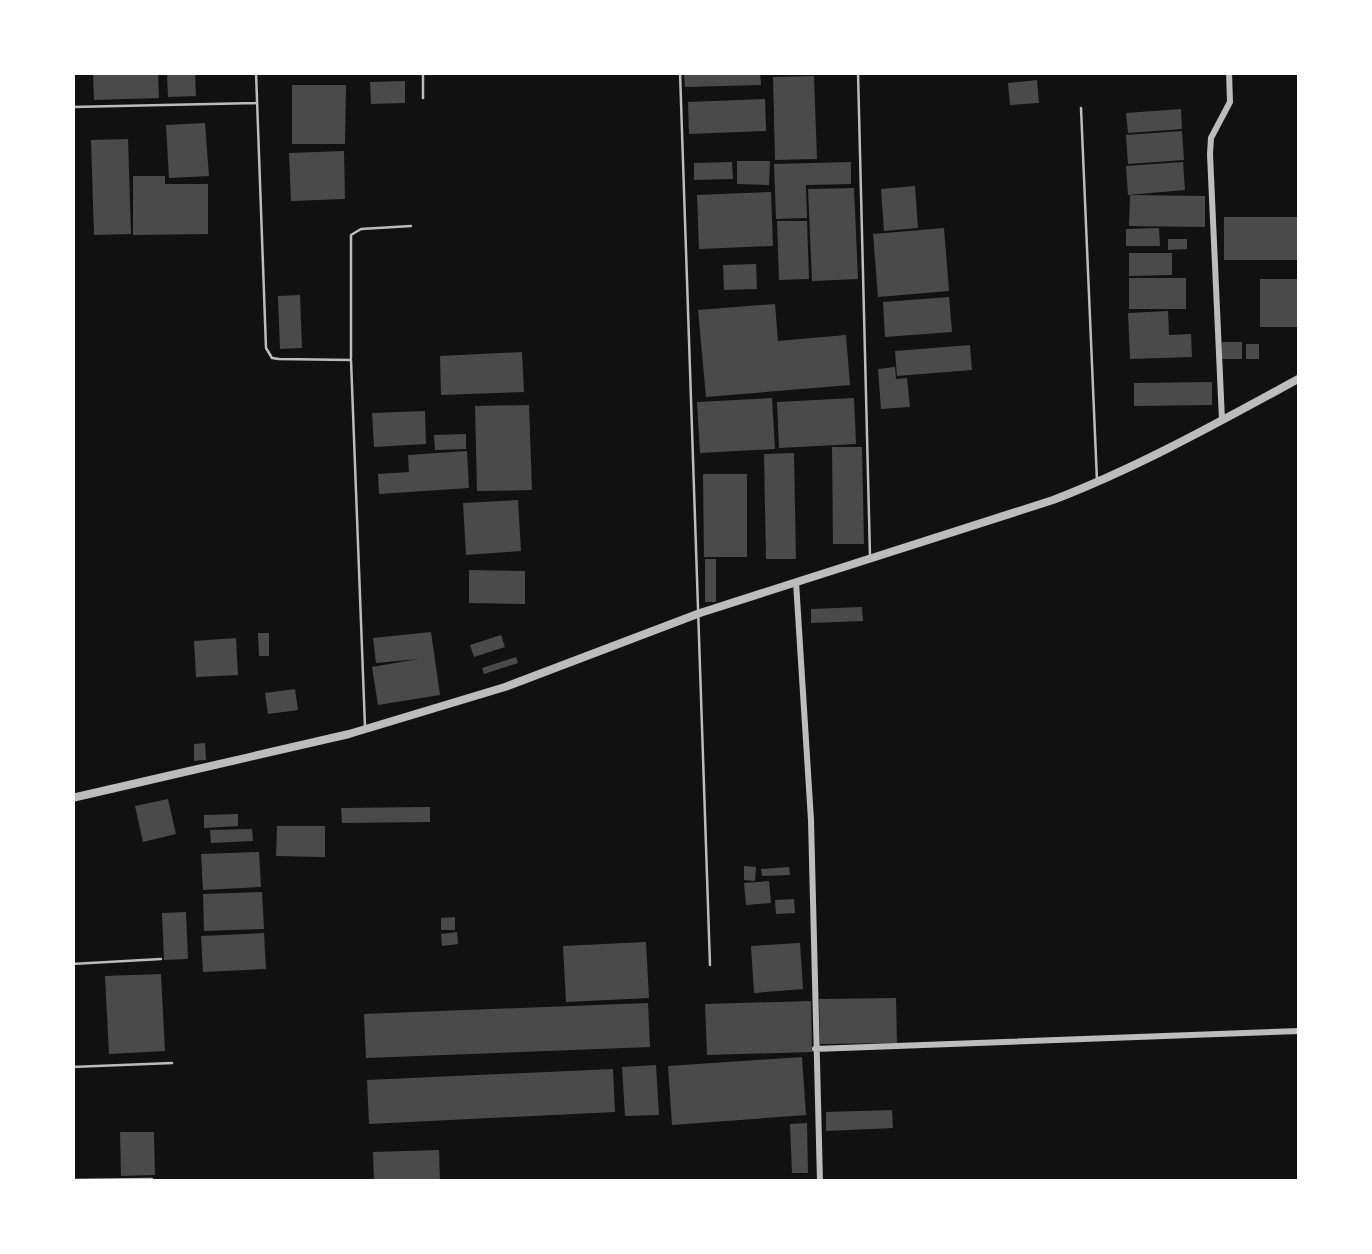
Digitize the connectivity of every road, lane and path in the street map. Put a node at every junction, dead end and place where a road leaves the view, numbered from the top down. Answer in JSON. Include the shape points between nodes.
{"nodes":[{"id":1,"x":256,"y":72,"type":"edge"},
{"id":2,"x":423,"y":72,"type":"edge"},
{"id":3,"x":680,"y":72,"type":"edge"},
{"id":4,"x":858,"y":72,"type":"edge"},
{"id":5,"x":1229,"y":72,"type":"edge"},
{"id":6,"x":424,"y":98,"type":"dead end"},
{"id":7,"x":257,"y":103,"type":"junction"},
{"id":8,"x":72,"y":107,"type":"edge"},
{"id":9,"x":1081,"y":108,"type":"dead end"},
{"id":10,"x":411,"y":226,"type":"dead end"},
{"id":11,"x":351,"y":360,"type":"junction"},
{"id":12,"x":1300,"y":378,"type":"edge"},
{"id":13,"x":1222,"y":420,"type":"junction"},
{"id":14,"x":1097,"y":483,"type":"junction"},
{"id":15,"x":870,"y":559,"type":"junction"},
{"id":16,"x":796,"y":582,"type":"junction"},
{"id":17,"x":700,"y":613,"type":"junction"},
{"id":18,"x":365,"y":729,"type":"junction"},
{"id":19,"x":72,"y":798,"type":"edge"},
{"id":20,"x":161,"y":959,"type":"dead end"},
{"id":21,"x":72,"y":964,"type":"edge"},
{"id":22,"x":710,"y":965,"type":"dead end"},
{"id":23,"x":1300,"y":1031,"type":"edge"},
{"id":24,"x":816,"y":1049,"type":"junction"},
{"id":25,"x":172,"y":1062,"type":"dead end"},
{"id":26,"x":72,"y":1067,"type":"edge"},
{"id":27,"x":152,"y":1179,"type":"dead end"},
{"id":28,"x":72,"y":1180,"type":"edge"},
{"id":29,"x":820,"y":1182,"type":"edge"}],
"edges":[{"from":1,"to":7,"type":"lane"},
{"from":2,"to":6,"type":"lane"},
{"from":3,"to":17,"type":"lane"},
{"from":4,"to":15,"type":"lane"},
{"from":5,"to":13,"type":"street","via":[[1230,102],[1210,154]]},
{"from":7,"to":8,"type":"lane"},
{"from":7,"to":11,"type":"lane","via":[[266,348],[272,358]]},
{"from":9,"to":14,"type":"lane"},
{"from":10,"to":11,"type":"lane","via":[[361,228],[351,235]]},
{"from":11,"to":18,"type":"lane"},
{"from":12,"to":13,"type":"street"},
{"from":13,"to":14,"type":"street"},
{"from":14,"to":15,"type":"street"},
{"from":15,"to":16,"type":"street"},
{"from":16,"to":17,"type":"street"},
{"from":16,"to":24,"type":"street"},
{"from":17,"to":18,"type":"street","via":[[504,687]]},
{"from":17,"to":22,"type":"lane"},
{"from":18,"to":19,"type":"street"},
{"from":20,"to":21,"type":"lane"},
{"from":23,"to":24,"type":"street"},
{"from":24,"to":29,"type":"street"},
{"from":25,"to":26,"type":"lane"},
{"from":27,"to":28,"type":"lane"}]}
